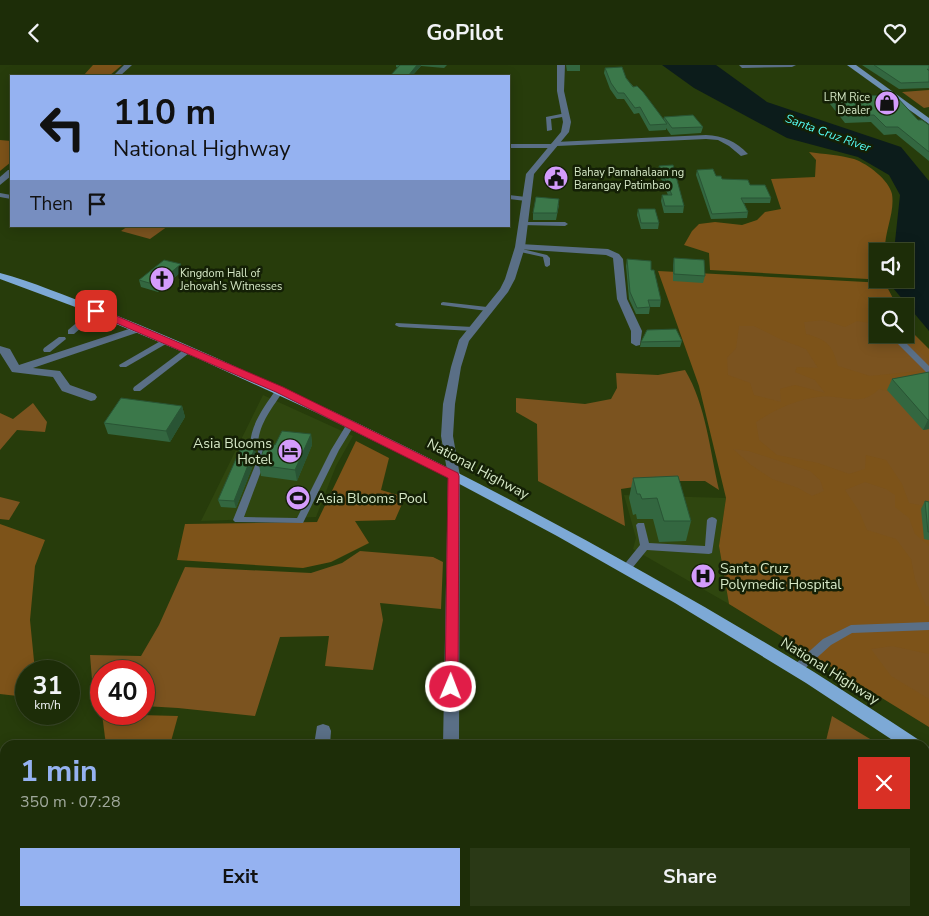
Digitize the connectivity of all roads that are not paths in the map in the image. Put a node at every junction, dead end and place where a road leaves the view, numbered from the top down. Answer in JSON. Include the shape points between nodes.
{"nodes":[{"id":1,"x":128,"y":65,"type":"edge"},
{"id":2,"x":561,"y":65,"type":"edge"},
{"id":3,"x":792,"y":65,"type":"edge"},
{"id":4,"x":851,"y":65,"type":"edge"},
{"id":5,"x":742,"y":66,"type":"edge"},
{"id":6,"x":117,"y":75,"type":"edge"},
{"id":7,"x":929,"y":114,"type":"edge"},
{"id":8,"x":566,"y":115,"type":"junction"},
{"id":9,"x":919,"y":115,"type":"junction"},
{"id":10,"x":929,"y":122,"type":"edge"},
{"id":11,"x":549,"y":130,"type":"dead end"},
{"id":12,"x":554,"y":145,"type":"junction"},
{"id":13,"x":510,"y":146,"type":"edge"},
{"id":14,"x":744,"y":154,"type":"dead end"},
{"id":15,"x":10,"y":172,"type":"edge"},
{"id":16,"x":0,"y":182,"type":"edge"},
{"id":17,"x":510,"y":197,"type":"edge"},
{"id":18,"x":526,"y":199,"type":"junction"},
{"id":19,"x":523,"y":224,"type":"junction"},
{"id":20,"x":565,"y":224,"type":"dead end"},
{"id":21,"x":519,"y":248,"type":"junction"},
{"id":22,"x":547,"y":265,"type":"dead end"},
{"id":23,"x":0,"y":276,"type":"edge"},
{"id":24,"x":443,"y":304,"type":"dead end"},
{"id":25,"x":487,"y":309,"type":"junction"},
{"id":26,"x":96,"y":311,"type":"junction"},
{"id":27,"x":399,"y":325,"type":"dead end"},
{"id":28,"x":138,"y":329,"type":"junction"},
{"id":29,"x":473,"y":329,"type":"junction"},
{"id":30,"x":70,"y":332,"type":"dead end"},
{"id":31,"x":62,"y":339,"type":"dead end"},
{"id":32,"x":167,"y":341,"type":"junction"},
{"id":33,"x":636,"y":343,"type":"dead end"},
{"id":34,"x":902,"y":343,"type":"edge"},
{"id":35,"x":0,"y":349,"type":"edge"},
{"id":36,"x":47,"y":350,"type":"dead end"},
{"id":37,"x":189,"y":350,"type":"junction"},
{"id":38,"x":123,"y":365,"type":"dead end"},
{"id":39,"x":929,"y":369,"type":"edge"},
{"id":40,"x":16,"y":370,"type":"junction"},
{"id":41,"x":137,"y":389,"type":"dead end"},
{"id":42,"x":280,"y":390,"type":"junction"},
{"id":43,"x":91,"y":397,"type":"dead end"},
{"id":44,"x":350,"y":424,"type":"junction"},
{"id":45,"x":454,"y":476,"type":"junction"},
{"id":46,"x":712,"y":520,"type":"dead end"},
{"id":47,"x":641,"y":525,"type":"dead end"},
{"id":48,"x":645,"y":546,"type":"junction"},
{"id":49,"x":626,"y":569,"type":"junction"},
{"id":50,"x":929,"y":626,"type":"edge"},
{"id":51,"x":797,"y":669,"type":"junction"},
{"id":52,"x":451,"y":740,"type":"edge"},
{"id":53,"x":905,"y":740,"type":"edge"}],
"edges":[{"from":1,"to":6,"type":"street"},
{"from":2,"to":8,"type":"street","via":[[564,74],[561,94]]},
{"from":3,"to":5,"type":"street"},
{"from":4,"to":9,"type":"main road"},
{"from":7,"to":9,"type":"street"},
{"from":8,"to":11,"type":"lane","via":[[548,118]]},
{"from":8,"to":12,"type":"street","via":[[564,136]]},
{"from":9,"to":10,"type":"main road"},
{"from":12,"to":13,"type":"street"},
{"from":12,"to":14,"type":"street","via":[[706,137],[732,144]]},
{"from":12,"to":18,"type":"street","via":[[535,165]]},
{"from":15,"to":16,"type":"street"},
{"from":17,"to":18,"type":"lane"},
{"from":18,"to":19,"type":"street"},
{"from":19,"to":20,"type":"lane"},
{"from":19,"to":21,"type":"street"},
{"from":21,"to":22,"type":"lane","via":[[545,256]]},
{"from":21,"to":25,"type":"street","via":[[510,279]]},
{"from":21,"to":33,"type":"street","via":[[616,255],[622,301],[636,328]]},
{"from":23,"to":26,"type":"main road","name":"National Highway"},
{"from":24,"to":25,"type":"lane"},
{"from":25,"to":29,"type":"street"},
{"from":26,"to":28,"type":"main road","name":"National Highway"},
{"from":26,"to":30,"type":"lane"},
{"from":27,"to":29,"type":"lane"},
{"from":28,"to":32,"type":"main road","name":"National Highway"},
{"from":28,"to":40,"type":"street"},
{"from":29,"to":45,"type":"street","via":[[464,340],[449,404],[447,436]]},
{"from":31,"to":36,"type":"lane"},
{"from":32,"to":37,"type":"main road","name":"National Highway"},
{"from":32,"to":38,"type":"lane"},
{"from":34,"to":39,"type":"lane"},
{"from":35,"to":40,"type":"street","via":[[6,351]]},
{"from":37,"to":41,"type":"lane"},
{"from":37,"to":42,"type":"main road","name":"National Highway"},
{"from":40,"to":43,"type":"street","via":[[56,374],[66,388]]},
{"from":42,"to":44,"type":"main road","name":"National Highway"},
{"from":42,"to":44,"type":"lane","via":[[254,438],[254,445],[262,449],[262,458],[238,520],[300,521]]},
{"from":44,"to":45,"type":"main road","name":"National Highway"},
{"from":45,"to":49,"type":"main road","name":"National Highway"},
{"from":45,"to":52,"type":"street"},
{"from":46,"to":48,"type":"lane","via":[[709,550]]},
{"from":47,"to":48,"type":"lane"},
{"from":48,"to":49,"type":"lane"},
{"from":49,"to":51,"type":"main road","name":"National Highway"},
{"from":50,"to":51,"type":"lane","via":[[851,629],[827,642]]},
{"from":51,"to":53,"type":"main road","name":"National Highway"}]}
